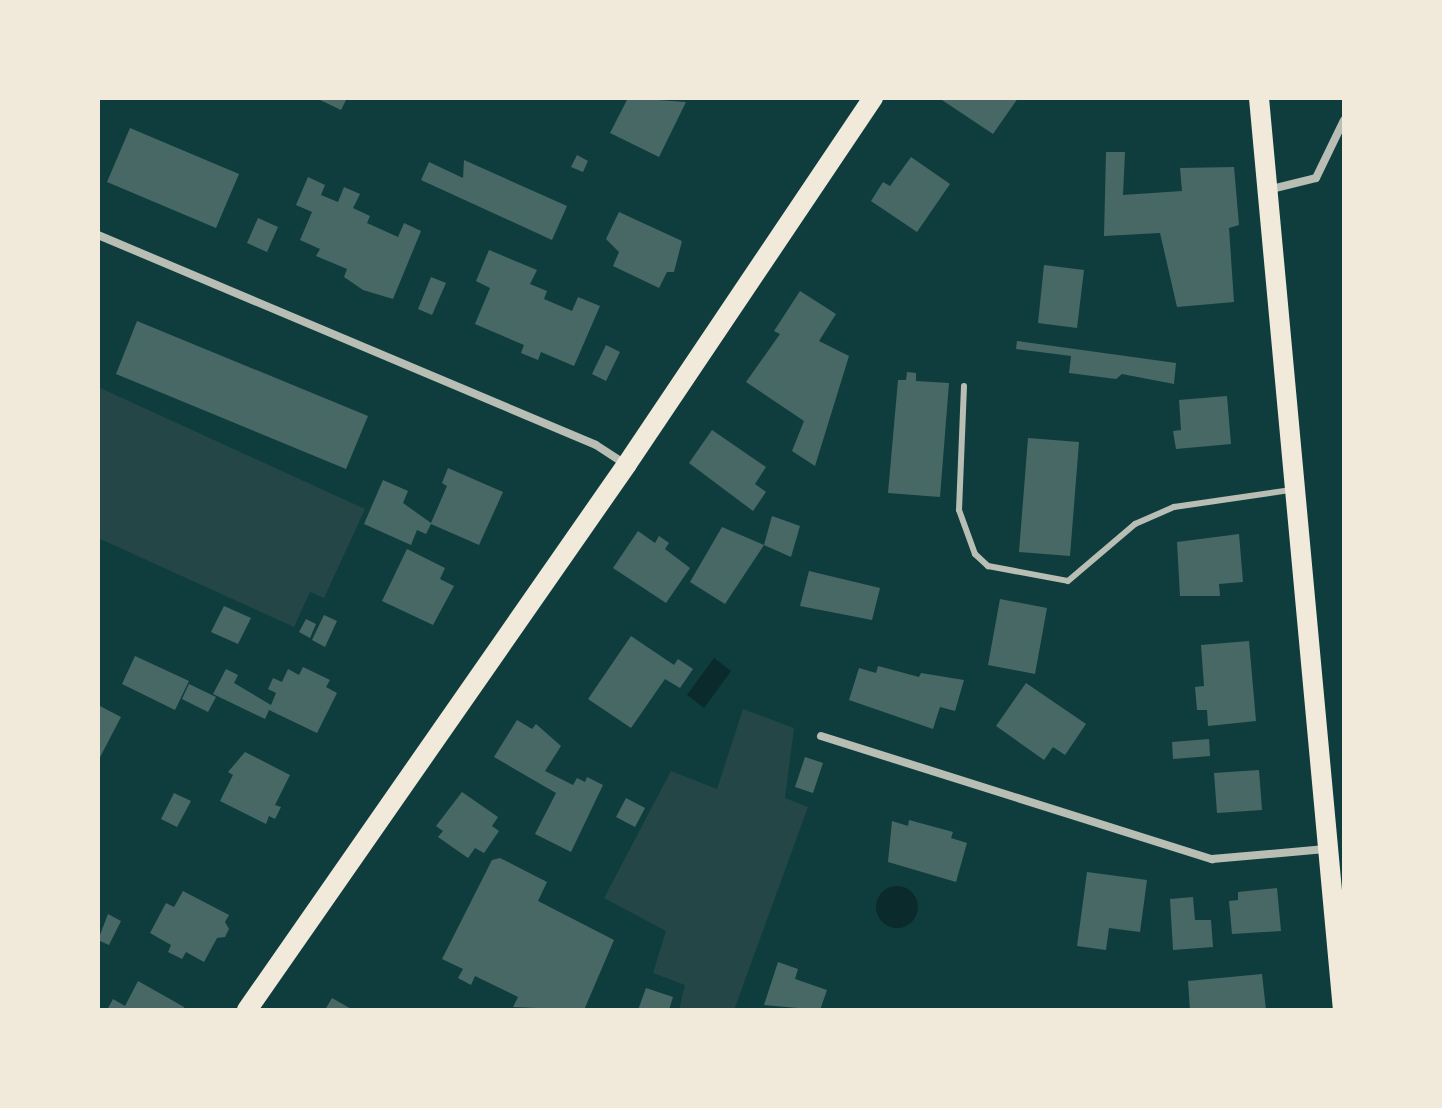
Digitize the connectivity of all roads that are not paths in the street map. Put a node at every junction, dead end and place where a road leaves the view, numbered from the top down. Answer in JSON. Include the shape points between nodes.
{"nodes":[{"id":1,"x":873,"y":98,"type":"edge"},
{"id":2,"x":1259,"y":98,"type":"edge"},
{"id":3,"x":1344,"y":120,"type":"edge"},
{"id":4,"x":1267,"y":190,"type":"junction"},
{"id":5,"x":98,"y":235,"type":"edge"},
{"id":6,"x":964,"y":386,"type":"dead end"},
{"id":7,"x":627,"y":464,"type":"junction"},
{"id":8,"x":1294,"y":489,"type":"junction"},
{"id":9,"x":821,"y":736,"type":"dead end"},
{"id":10,"x":1327,"y":849,"type":"junction"},
{"id":11,"x":247,"y":1010,"type":"edge"},
{"id":12,"x":1343,"y":1010,"type":"edge"}],
"edges":[{"from":1,"to":7,"type":"main road"},
{"from":2,"to":4,"type":"main road"},
{"from":3,"to":4,"type":"street","via":[[1316,178]]},
{"from":4,"to":8,"type":"main road"},
{"from":5,"to":7,"type":"street","via":[[596,445]]},
{"from":6,"to":8,"type":"lane","via":[[959,510],[975,554],[988,566],[1068,581],[1135,524],[1174,507]]},
{"from":7,"to":11,"type":"main road"},
{"from":8,"to":10,"type":"main road"},
{"from":9,"to":10,"type":"street","via":[[1212,859]]},
{"from":10,"to":12,"type":"main road"}]}
